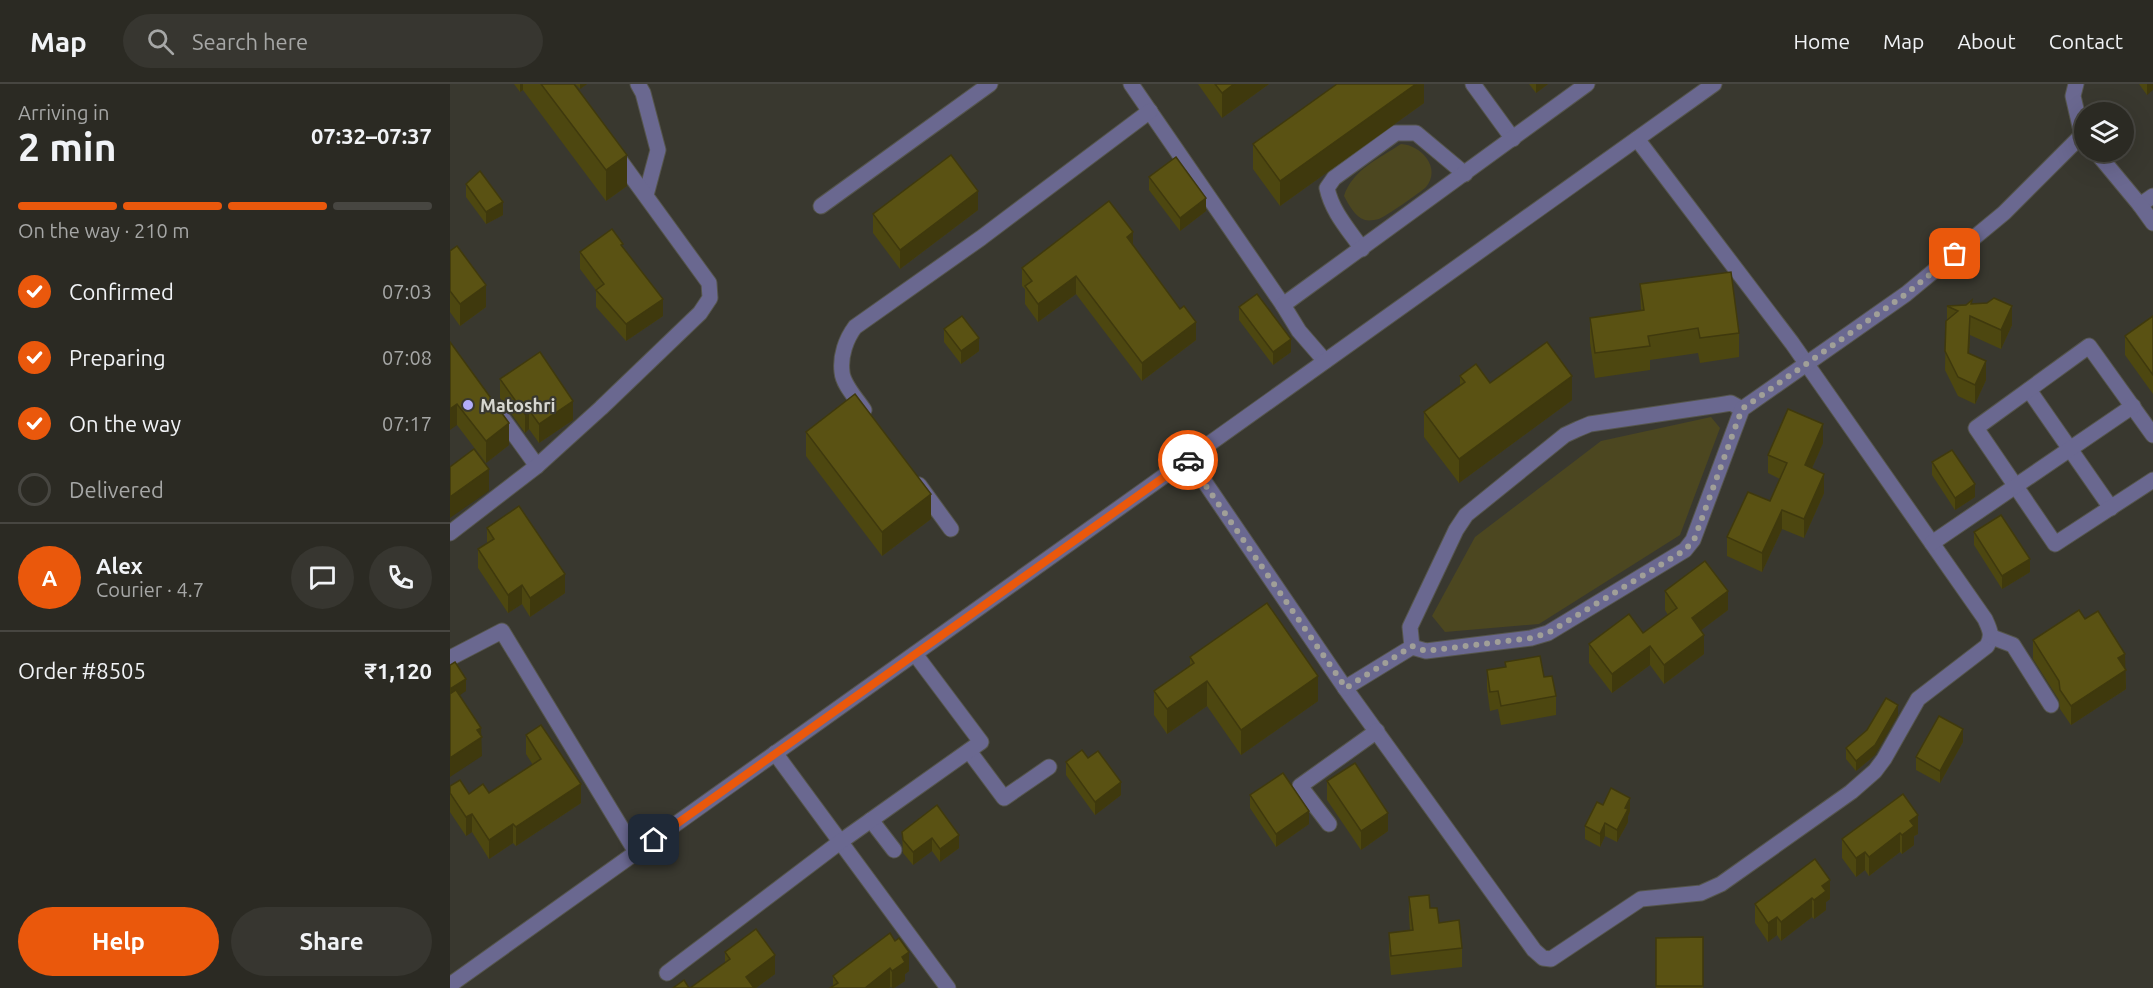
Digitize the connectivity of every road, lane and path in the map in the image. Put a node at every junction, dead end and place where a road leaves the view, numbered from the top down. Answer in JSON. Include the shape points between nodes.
{"nodes":[{"id":1,"x":638,"y":84,"type":"edge"},
{"id":2,"x":990,"y":84,"type":"edge"},
{"id":3,"x":1473,"y":84,"type":"edge"},
{"id":4,"x":1587,"y":84,"type":"edge"},
{"id":5,"x":1714,"y":84,"type":"edge"},
{"id":6,"x":2076,"y":84,"type":"edge"},
{"id":7,"x":1135,"y":86,"type":"edge"},
{"id":8,"x":2075,"y":102,"type":"edge"},
{"id":9,"x":1150,"y":111,"type":"junction"},
{"id":10,"x":1513,"y":139,"type":"junction"},
{"id":11,"x":1637,"y":139,"type":"junction"},
{"id":12,"x":605,"y":140,"type":"edge"},
{"id":13,"x":2074,"y":146,"type":"edge"},
{"id":14,"x":2104,"y":162,"type":"edge"},
{"id":15,"x":1465,"y":174,"type":"junction"},
{"id":16,"x":646,"y":195,"type":"junction"},
{"id":17,"x":2153,"y":196,"type":"edge"},
{"id":18,"x":2140,"y":205,"type":"junction"},
{"id":19,"x":821,"y":206,"type":"dead end"},
{"id":20,"x":2153,"y":224,"type":"edge"},
{"id":21,"x":1362,"y":249,"type":"junction"},
{"id":22,"x":1283,"y":305,"type":"junction"},
{"id":23,"x":1325,"y":362,"type":"junction"},
{"id":24,"x":1806,"y":363,"type":"junction"},
{"id":25,"x":2029,"y":390,"type":"junction"},
{"id":26,"x":490,"y":402,"type":"edge"},
{"id":27,"x":2133,"y":406,"type":"junction"},
{"id":28,"x":1742,"y":409,"type":"junction"},
{"id":29,"x":876,"y":426,"type":"edge"},
{"id":30,"x":2153,"y":435,"type":"edge"},
{"id":31,"x":2070,"y":449,"type":"junction"},
{"id":32,"x":1189,"y":459,"type":"junction"},
{"id":33,"x":537,"y":466,"type":"junction"},
{"id":34,"x":910,"y":473,"type":"edge"},
{"id":35,"x":2153,"y":480,"type":"edge"},
{"id":36,"x":2015,"y":486,"type":"junction"},
{"id":37,"x":2111,"y":508,"type":"junction"},
{"id":38,"x":951,"y":529,"type":"dead end"},
{"id":39,"x":450,"y":533,"type":"edge"},
{"id":40,"x":1932,"y":543,"type":"junction"},
{"id":41,"x":1992,"y":637,"type":"junction"},
{"id":42,"x":1412,"y":646,"type":"junction"},
{"id":43,"x":915,"y":654,"type":"junction"},
{"id":44,"x":450,"y":658,"type":"edge"},
{"id":45,"x":1346,"y":688,"type":"junction"},
{"id":46,"x":2051,"y":705,"type":"dead end"},
{"id":47,"x":1377,"y":731,"type":"junction"},
{"id":48,"x":969,"y":751,"type":"junction"},
{"id":49,"x":775,"y":753,"type":"junction"},
{"id":50,"x":1049,"y":767,"type":"dead end"},
{"id":51,"x":871,"y":820,"type":"junction"},
{"id":52,"x":1329,"y":824,"type":"dead end"},
{"id":53,"x":840,"y":842,"type":"junction"},
{"id":54,"x":894,"y":850,"type":"dead end"},
{"id":55,"x":636,"y":852,"type":"junction"},
{"id":56,"x":667,"y":973,"type":"dead end"},
{"id":57,"x":450,"y":986,"type":"edge"},
{"id":58,"x":948,"y":988,"type":"edge"}],
"edges":[{"from":1,"to":16,"type":"street","via":[[657,150]]},
{"from":2,"to":19,"type":"street"},
{"from":3,"to":10,"type":"street"},
{"from":4,"to":10,"type":"street"},
{"from":5,"to":11,"type":"street"},
{"from":6,"to":8,"type":"street"},
{"from":7,"to":9,"type":"street"},
{"from":9,"to":22,"type":"street"},
{"from":9,"to":29,"type":"street","via":[[855,327],[846,340],[841,373]]},
{"from":10,"to":15,"type":"street"},
{"from":11,"to":23,"type":"street"},
{"from":11,"to":24,"type":"street"},
{"from":12,"to":16,"type":"street"},
{"from":13,"to":24,"type":"street","via":[[2004,213],[1906,294]]},
{"from":14,"to":18,"type":"street"},
{"from":15,"to":21,"type":"street"},
{"from":15,"to":21,"type":"street","via":[[1416,133],[1405,132],[1396,133],[1334,178],[1327,188],[1329,198]]},
{"from":16,"to":33,"type":"street","via":[[709,283],[710,298],[700,313]]},
{"from":17,"to":18,"type":"street"},
{"from":18,"to":20,"type":"street"},
{"from":21,"to":22,"type":"street"},
{"from":22,"to":23,"type":"street"},
{"from":23,"to":32,"type":"street"},
{"from":24,"to":28,"type":"street"},
{"from":24,"to":40,"type":"street"},
{"from":25,"to":27,"type":"street","via":[[2089,346]]},
{"from":25,"to":31,"type":"street"},
{"from":25,"to":36,"type":"street","via":[[1976,428]]},
{"from":26,"to":33,"type":"street"},
{"from":27,"to":30,"type":"street"},
{"from":27,"to":31,"type":"street"},
{"from":28,"to":42,"type":"street","via":[[1694,540],[1685,550],[1548,633],[1426,651]]},
{"from":28,"to":42,"type":"street","via":[[1731,403],[1707,406],[1590,424],[1565,435],[1466,515],[1410,627]]},
{"from":31,"to":36,"type":"street"},
{"from":31,"to":37,"type":"street"},
{"from":32,"to":43,"type":"street"},
{"from":32,"to":45,"type":"street"},
{"from":33,"to":39,"type":"street"},
{"from":34,"to":38,"type":"street"},
{"from":35,"to":37,"type":"street"},
{"from":36,"to":37,"type":"street","via":[[2055,544]]},
{"from":36,"to":40,"type":"street"},
{"from":40,"to":41,"type":"street","via":[[1985,619]]},
{"from":41,"to":46,"type":"street","via":[[2013,645]]},
{"from":41,"to":47,"type":"street","via":[[1987,646],[1918,699],[1884,759],[1851,792],[1721,884],[1701,893],[1641,899],[1551,959],[1534,950]]},
{"from":42,"to":45,"type":"street"},
{"from":43,"to":48,"type":"street","via":[[981,742]]},
{"from":43,"to":49,"type":"street"},
{"from":44,"to":55,"type":"street","via":[[502,631]]},
{"from":45,"to":47,"type":"street"},
{"from":47,"to":52,"type":"street","via":[[1300,786]]},
{"from":48,"to":50,"type":"street","via":[[1004,798]]},
{"from":48,"to":51,"type":"street"},
{"from":49,"to":53,"type":"street"},
{"from":49,"to":55,"type":"street"},
{"from":51,"to":53,"type":"street"},
{"from":51,"to":54,"type":"street"},
{"from":53,"to":56,"type":"street"},
{"from":53,"to":58,"type":"street"},
{"from":55,"to":57,"type":"street"}]}
